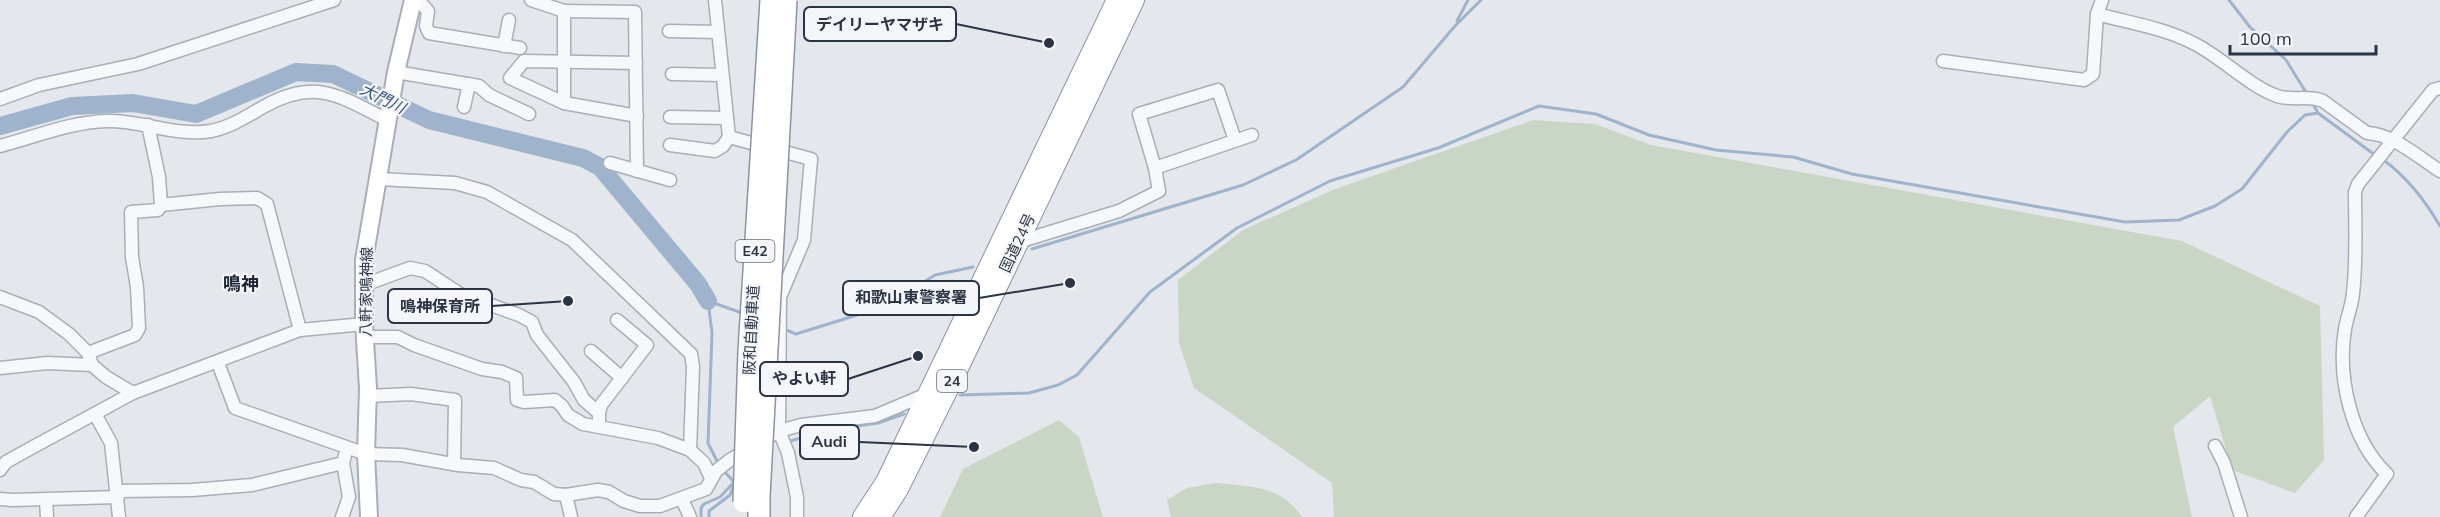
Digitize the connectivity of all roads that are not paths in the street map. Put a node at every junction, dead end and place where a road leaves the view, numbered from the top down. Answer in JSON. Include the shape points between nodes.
{"nodes":[{"id":1,"x":334,"y":0,"type":"edge"},
{"id":2,"x":412,"y":0,"type":"edge"},
{"id":3,"x":418,"y":0,"type":"edge"},
{"id":4,"x":531,"y":0,"type":"edge"},
{"id":5,"x":715,"y":0,"type":"edge"},
{"id":6,"x":771,"y":0,"type":"edge"},
{"id":7,"x":786,"y":0,"type":"edge"},
{"id":8,"x":1117,"y":0,"type":"edge"},
{"id":9,"x":1134,"y":0,"type":"edge"},
{"id":10,"x":2102,"y":0,"type":"edge"},
{"id":11,"x":545,"y":2,"type":"edge"},
{"id":12,"x":564,"y":11,"type":"junction"},
{"id":13,"x":2097,"y":14,"type":"junction"},
{"id":14,"x":509,"y":20,"type":"dead end"},
{"id":15,"x":669,"y":31,"type":"dead end"},
{"id":16,"x":718,"y":32,"type":"junction"},
{"id":17,"x":504,"y":45,"type":"junction"},
{"id":18,"x":520,"y":48,"type":"dead end"},
{"id":19,"x":565,"y":61,"type":"junction"},
{"id":20,"x":1943,"y":61,"type":"dead end"},
{"id":21,"x":636,"y":63,"type":"junction"},
{"id":22,"x":672,"y":74,"type":"dead end"},
{"id":23,"x":722,"y":75,"type":"junction"},
{"id":24,"x":395,"y":76,"type":"junction"},
{"id":25,"x":469,"y":84,"type":"junction"},
{"id":26,"x":2440,"y":88,"type":"edge"},
{"id":27,"x":0,"y":99,"type":"edge"},
{"id":28,"x":564,"y":103,"type":"junction"},
{"id":29,"x":464,"y":107,"type":"dead end"},
{"id":30,"x":529,"y":114,"type":"dead end"},
{"id":31,"x":637,"y":116,"type":"junction"},
{"id":32,"x":670,"y":117,"type":"dead end"},
{"id":33,"x":388,"y":118,"type":"junction"},
{"id":34,"x":727,"y":118,"type":"junction"},
{"id":35,"x":148,"y":125,"type":"junction"},
{"id":36,"x":1252,"y":135,"type":"dead end"},
{"id":37,"x":729,"y":137,"type":"junction"},
{"id":38,"x":1235,"y":140,"type":"junction"},
{"id":39,"x":670,"y":145,"type":"dead end"},
{"id":40,"x":2389,"y":145,"type":"junction"},
{"id":41,"x":0,"y":146,"type":"edge"},
{"id":42,"x":610,"y":163,"type":"dead end"},
{"id":43,"x":1155,"y":168,"type":"junction"},
{"id":44,"x":637,"y":171,"type":"junction"},
{"id":45,"x":2440,"y":171,"type":"edge"},
{"id":46,"x":379,"y":179,"type":"junction"},
{"id":47,"x":670,"y":180,"type":"dead end"},
{"id":48,"x":161,"y":205,"type":"junction"},
{"id":49,"x":1009,"y":244,"type":"junction"},
{"id":50,"x":364,"y":285,"type":"junction"},
{"id":51,"x":0,"y":297,"type":"edge"},
{"id":52,"x":617,"y":320,"type":"dead end"},
{"id":53,"x":300,"y":330,"type":"junction"},
{"id":54,"x":364,"y":330,"type":"junction"},
{"id":55,"x":591,"y":351,"type":"dead end"},
{"id":56,"x":90,"y":359,"type":"junction"},
{"id":57,"x":218,"y":363,"type":"junction"},
{"id":58,"x":0,"y":368,"type":"edge"},
{"id":59,"x":622,"y":378,"type":"junction"},
{"id":60,"x":949,"y":387,"type":"junction"},
{"id":61,"x":133,"y":393,"type":"junction"},
{"id":62,"x":928,"y":394,"type":"junction"},
{"id":63,"x":367,"y":396,"type":"junction"},
{"id":64,"x":95,"y":414,"type":"junction"},
{"id":65,"x":599,"y":419,"type":"junction"},
{"id":66,"x":780,"y":434,"type":"junction"},
{"id":67,"x":2215,"y":446,"type":"dead end"},
{"id":68,"x":347,"y":448,"type":"junction"},
{"id":69,"x":690,"y":450,"type":"junction"},
{"id":70,"x":366,"y":454,"type":"junction"},
{"id":71,"x":343,"y":462,"type":"junction"},
{"id":72,"x":454,"y":464,"type":"junction"},
{"id":73,"x":0,"y":470,"type":"edge"},
{"id":74,"x":713,"y":475,"type":"junction"},
{"id":75,"x":118,"y":494,"type":"junction"},
{"id":76,"x":566,"y":495,"type":"junction"},
{"id":77,"x":0,"y":499,"type":"edge"},
{"id":78,"x":682,"y":499,"type":"junction"},
{"id":79,"x":46,"y":500,"type":"junction"},
{"id":80,"x":751,"y":508,"type":"edge"},
{"id":81,"x":47,"y":517,"type":"edge"},
{"id":82,"x":119,"y":517,"type":"edge"},
{"id":83,"x":342,"y":517,"type":"edge"},
{"id":84,"x":369,"y":517,"type":"edge"},
{"id":85,"x":571,"y":517,"type":"edge"},
{"id":86,"x":690,"y":517,"type":"edge"},
{"id":87,"x":797,"y":517,"type":"edge"},
{"id":88,"x":863,"y":517,"type":"edge"},
{"id":89,"x":880,"y":517,"type":"edge"},
{"id":90,"x":2241,"y":517,"type":"edge"},
{"id":91,"x":2356,"y":517,"type":"edge"}],
"edges":[{"from":1,"to":27,"type":"street","via":[[138,64],[39,85]]},
{"from":2,"to":24,"type":"main road","name":"八軒家鳴神線"},
{"from":3,"to":17,"type":"street","via":[[428,11],[429,33]]},
{"from":4,"to":11,"type":"street"},
{"from":5,"to":16,"type":"street"},
{"from":6,"to":80,"type":"highway","name":"阪和自動車道","number":"E42","bridge":true,"via":[[749,351]]},
{"from":7,"to":80,"type":"highway","name":"阪和自動車道","number":"E42","bridge":true},
{"from":8,"to":49,"type":"highway","name":"国道24号","number":"24"},
{"from":9,"to":49,"type":"highway","name":"国道24号","number":"24"},
{"from":10,"to":13,"type":"street"},
{"from":11,"to":12,"type":"street"},
{"from":12,"to":19,"type":"street"},
{"from":12,"to":21,"type":"street","via":[[635,12]]},
{"from":13,"to":20,"type":"street","via":[[2093,74],[2085,80]]},
{"from":13,"to":40,"type":"street","via":[[2172,33],[2198,45],[2277,96],[2316,98]]},
{"from":14,"to":17,"type":"street"},
{"from":15,"to":16,"type":"street"},
{"from":16,"to":23,"type":"street"},
{"from":17,"to":18,"type":"street"},
{"from":19,"to":21,"type":"street"},
{"from":19,"to":28,"type":"street"},
{"from":19,"to":28,"type":"street","via":[[524,61],[510,78]]},
{"from":21,"to":31,"type":"street"},
{"from":22,"to":23,"type":"street"},
{"from":23,"to":34,"type":"street"},
{"from":24,"to":25,"type":"street"},
{"from":24,"to":33,"type":"main road","name":"八軒家鳴神線"},
{"from":25,"to":29,"type":"street"},
{"from":25,"to":30,"type":"street"},
{"from":26,"to":40,"type":"street","via":[[2433,90]]},
{"from":28,"to":31,"type":"street"},
{"from":31,"to":44,"type":"street"},
{"from":32,"to":34,"type":"street"},
{"from":33,"to":35,"type":"street","via":[[335,94],[306,90],[290,93],[239,122],[211,131],[186,132]]},
{"from":33,"to":46,"type":"main road","name":"八軒家鳴神線"},
{"from":34,"to":37,"type":"street"},
{"from":35,"to":41,"type":"street","via":[[106,121],[58,129]]},
{"from":35,"to":48,"type":"street"},
{"from":36,"to":38,"type":"street"},
{"from":37,"to":39,"type":"street","via":[[715,151]]},
{"from":37,"to":66,"type":"street","via":[[811,159],[804,240],[780,297]]},
{"from":38,"to":43,"type":"street"},
{"from":38,"to":43,"type":"street","via":[[1218,90],[1139,114]]},
{"from":40,"to":45,"type":"street"},
{"from":40,"to":91,"type":"street","via":[[2355,192],[2353,294],[2345,330],[2343,367],[2352,414],[2361,436],[2374,462],[2387,474]]},
{"from":42,"to":44,"type":"street"},
{"from":43,"to":49,"type":"street","via":[[1160,188],[1157,192],[1119,211]]},
{"from":44,"to":47,"type":"street"},
{"from":46,"to":50,"type":"main road","name":"八軒家鳴神線","via":[[364,260]]},
{"from":46,"to":69,"type":"street","via":[[478,188],[572,240],[691,354]]},
{"from":48,"to":53,"type":"street","via":[[257,198],[267,204]]},
{"from":48,"to":56,"type":"street","via":[[158,210],[131,212],[139,328],[135,335]]},
{"from":49,"to":60,"type":"highway","name":"国道24号","number":"24"},
{"from":49,"to":62,"type":"highway","name":"国道24号","number":"24"},
{"from":50,"to":54,"type":"main road","name":"八軒家鳴神線"},
{"from":50,"to":65,"type":"street","via":[[403,270],[425,271],[460,294],[532,322],[537,336]]},
{"from":51,"to":56,"type":"street","via":[[39,312],[69,334]]},
{"from":52,"to":59,"type":"street","via":[[647,345]]},
{"from":53,"to":54,"type":"street"},
{"from":53,"to":57,"type":"street"},
{"from":54,"to":63,"type":"main road","name":"八軒家鳴神線"},
{"from":54,"to":65,"type":"street","via":[[398,337],[516,378],[517,400],[555,400],[583,424]]},
{"from":55,"to":59,"type":"street"},
{"from":56,"to":58,"type":"street"},
{"from":56,"to":61,"type":"street","via":[[106,377]]},
{"from":57,"to":61,"type":"street"},
{"from":57,"to":68,"type":"street","via":[[235,408]]},
{"from":59,"to":65,"type":"street","via":[[601,405]]},
{"from":60,"to":62,"type":"street"},
{"from":60,"to":89,"type":"highway","name":"国道24号","number":"24"},
{"from":61,"to":64,"type":"street"},
{"from":62,"to":66,"type":"street","via":[[875,416],[801,425]]},
{"from":62,"to":88,"type":"highway","name":"国道24号","number":"24","via":[[886,482]]},
{"from":63,"to":70,"type":"main road","name":"八軒家鳴神線"},
{"from":63,"to":72,"type":"street","via":[[411,394],[455,400]]},
{"from":64,"to":73,"type":"street","via":[[15,457]]},
{"from":64,"to":75,"type":"street","via":[[111,443]]},
{"from":65,"to":69,"type":"street"},
{"from":66,"to":74,"type":"street","via":[[730,460]]},
{"from":66,"to":87,"type":"street","via":[[788,453]]},
{"from":67,"to":90,"type":"street"},
{"from":68,"to":70,"type":"street"},
{"from":68,"to":71,"type":"street"},
{"from":69,"to":74,"type":"street"},
{"from":70,"to":72,"type":"street","via":[[402,455]]},
{"from":70,"to":84,"type":"main road","name":"八軒家鳴神線"},
{"from":71,"to":75,"type":"street","via":[[252,485]]},
{"from":71,"to":83,"type":"street","via":[[349,497]]},
{"from":72,"to":76,"type":"street","via":[[494,468],[534,482],[554,494]]},
{"from":74,"to":78,"type":"street","via":[[706,489]]},
{"from":75,"to":79,"type":"street"},
{"from":75,"to":82,"type":"street"},
{"from":76,"to":78,"type":"street","via":[[598,490],[640,506],[660,506]]},
{"from":76,"to":85,"type":"street"},
{"from":77,"to":79,"type":"street"},
{"from":78,"to":86,"type":"street"},
{"from":79,"to":81,"type":"street"}]}
